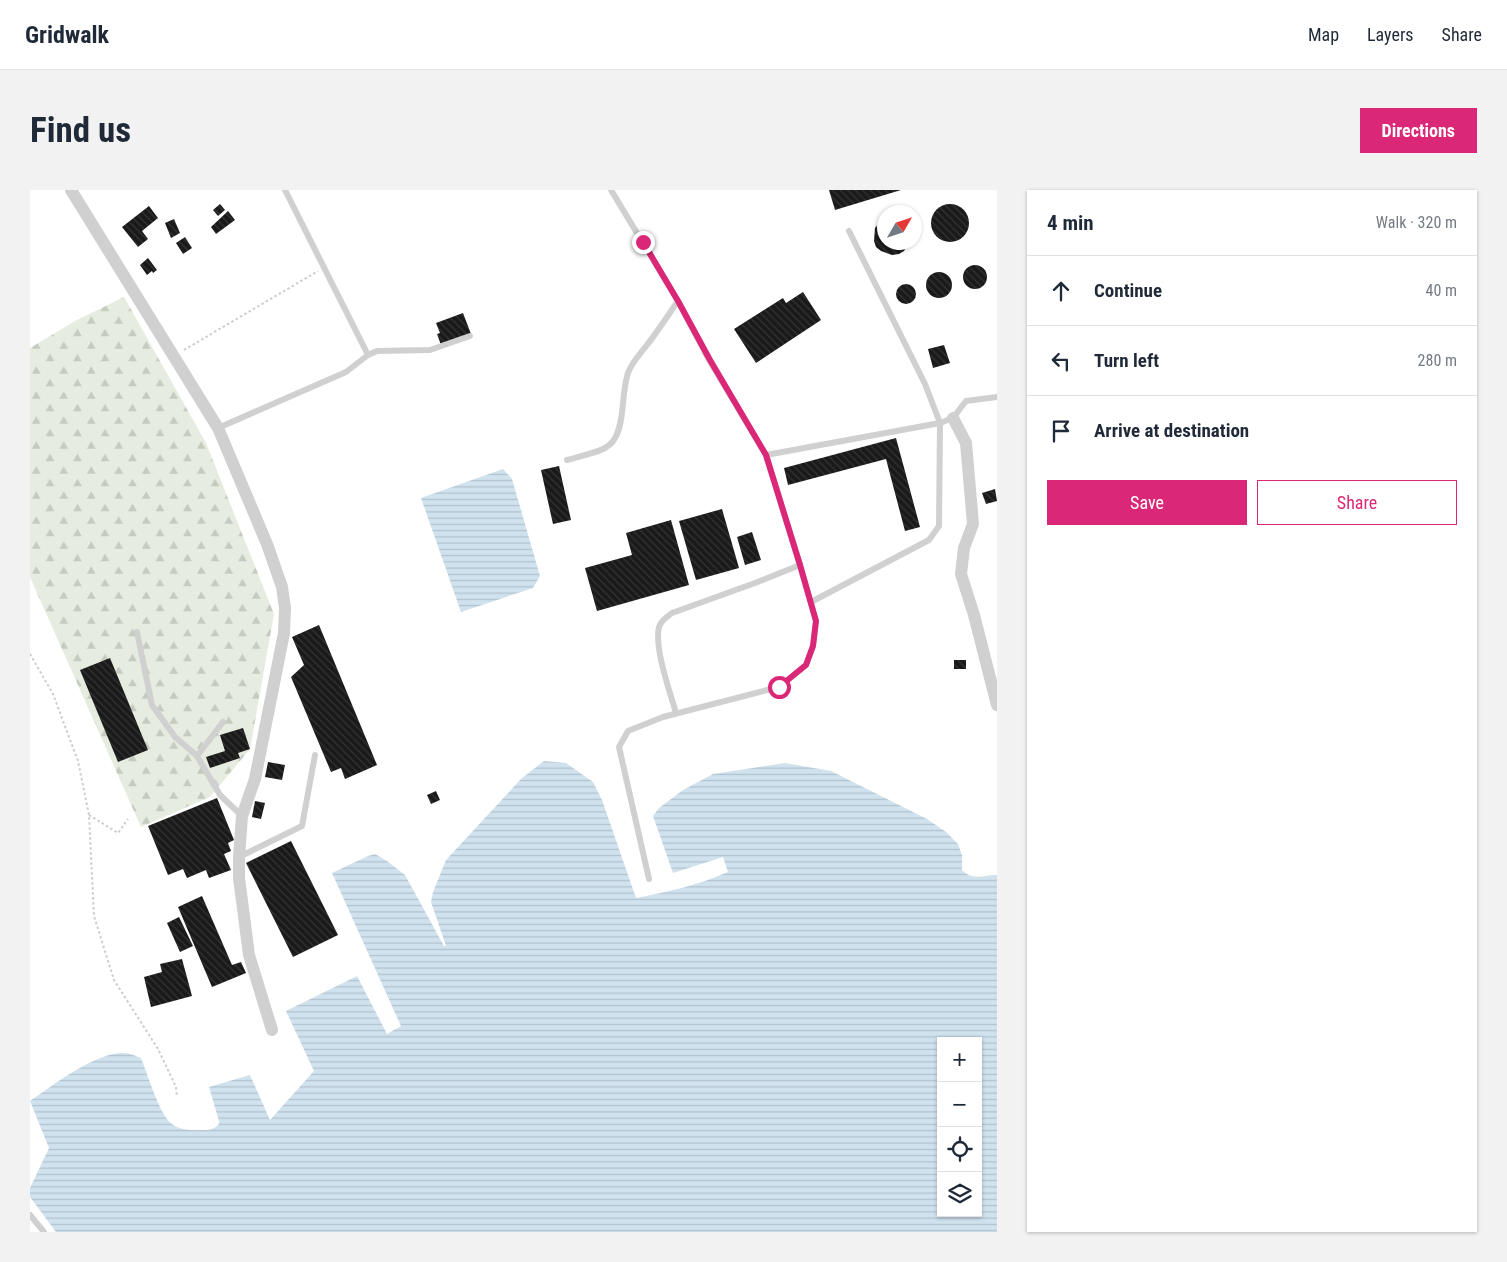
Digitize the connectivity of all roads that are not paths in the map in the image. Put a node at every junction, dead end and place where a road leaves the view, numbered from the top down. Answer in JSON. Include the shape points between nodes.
{"nodes":[{"id":1,"x":71,"y":190,"type":"edge"},
{"id":2,"x":285,"y":190,"type":"edge"},
{"id":3,"x":611,"y":190,"type":"edge"},
{"id":4,"x":850,"y":231,"type":"dead end"},
{"id":5,"x":678,"y":301,"type":"junction"},
{"id":6,"x":470,"y":336,"type":"dead end"},
{"id":7,"x":368,"y":355,"type":"junction"},
{"id":8,"x":997,"y":397,"type":"edge"},
{"id":9,"x":953,"y":418,"type":"junction"},
{"id":10,"x":940,"y":424,"type":"junction"},
{"id":11,"x":218,"y":428,"type":"junction"},
{"id":12,"x":766,"y":455,"type":"junction"},
{"id":13,"x":567,"y":460,"type":"dead end"},
{"id":14,"x":800,"y":565,"type":"junction"},
{"id":15,"x":811,"y":602,"type":"junction"},
{"id":16,"x":137,"y":632,"type":"dead end"},
{"id":17,"x":997,"y":705,"type":"edge"},
{"id":18,"x":676,"y":713,"type":"junction"},
{"id":19,"x":223,"y":722,"type":"dead end"},
{"id":20,"x":197,"y":756,"type":"junction"},
{"id":21,"x":315,"y":756,"type":"dead end"},
{"id":22,"x":242,"y":816,"type":"junction"},
{"id":23,"x":239,"y":857,"type":"junction"},
{"id":24,"x":650,"y":879,"type":"dead end"},
{"id":25,"x":272,"y":1030,"type":"dead end"},
{"id":26,"x":30,"y":1215,"type":"edge"},
{"id":27,"x":44,"y":1232,"type":"edge"}],
"edges":[{"from":1,"to":11,"type":"street"},
{"from":2,"to":7,"type":"lane"},
{"from":3,"to":5,"type":"lane"},
{"from":4,"to":10,"type":"lane","via":[[925,384]]},
{"from":5,"to":12,"type":"lane"},
{"from":5,"to":13,"type":"lane","via":[[635,359],[628,374],[621,427],[613,443],[596,452]]},
{"from":6,"to":7,"type":"lane","via":[[430,350],[382,350]]},
{"from":7,"to":11,"type":"lane","via":[[346,372]]},
{"from":8,"to":9,"type":"lane","via":[[966,401]]},
{"from":9,"to":10,"type":"lane"},
{"from":9,"to":17,"type":"street","via":[[966,443],[973,524],[964,548],[961,574]]},
{"from":10,"to":12,"type":"lane"},
{"from":10,"to":15,"type":"lane","via":[[939,526],[929,540]]},
{"from":11,"to":22,"type":"street","via":[[267,544],[282,587],[285,608],[284,633],[255,779]]},
{"from":12,"to":14,"type":"lane"},
{"from":14,"to":15,"type":"lane"},
{"from":14,"to":18,"type":"lane","via":[[664,618],[658,628],[660,655]]},
{"from":15,"to":18,"type":"lane","via":[[816,621],[813,646],[806,665],[779,687]]},
{"from":16,"to":20,"type":"lane","via":[[152,705],[175,737]]},
{"from":18,"to":24,"type":"lane","via":[[628,731],[619,747]]},
{"from":19,"to":20,"type":"lane"},
{"from":20,"to":22,"type":"lane","via":[[220,795]]},
{"from":21,"to":23,"type":"lane","via":[[302,826]]},
{"from":22,"to":23,"type":"street"},
{"from":23,"to":25,"type":"street","via":[[249,955]]},
{"from":26,"to":27,"type":"lane"}]}
